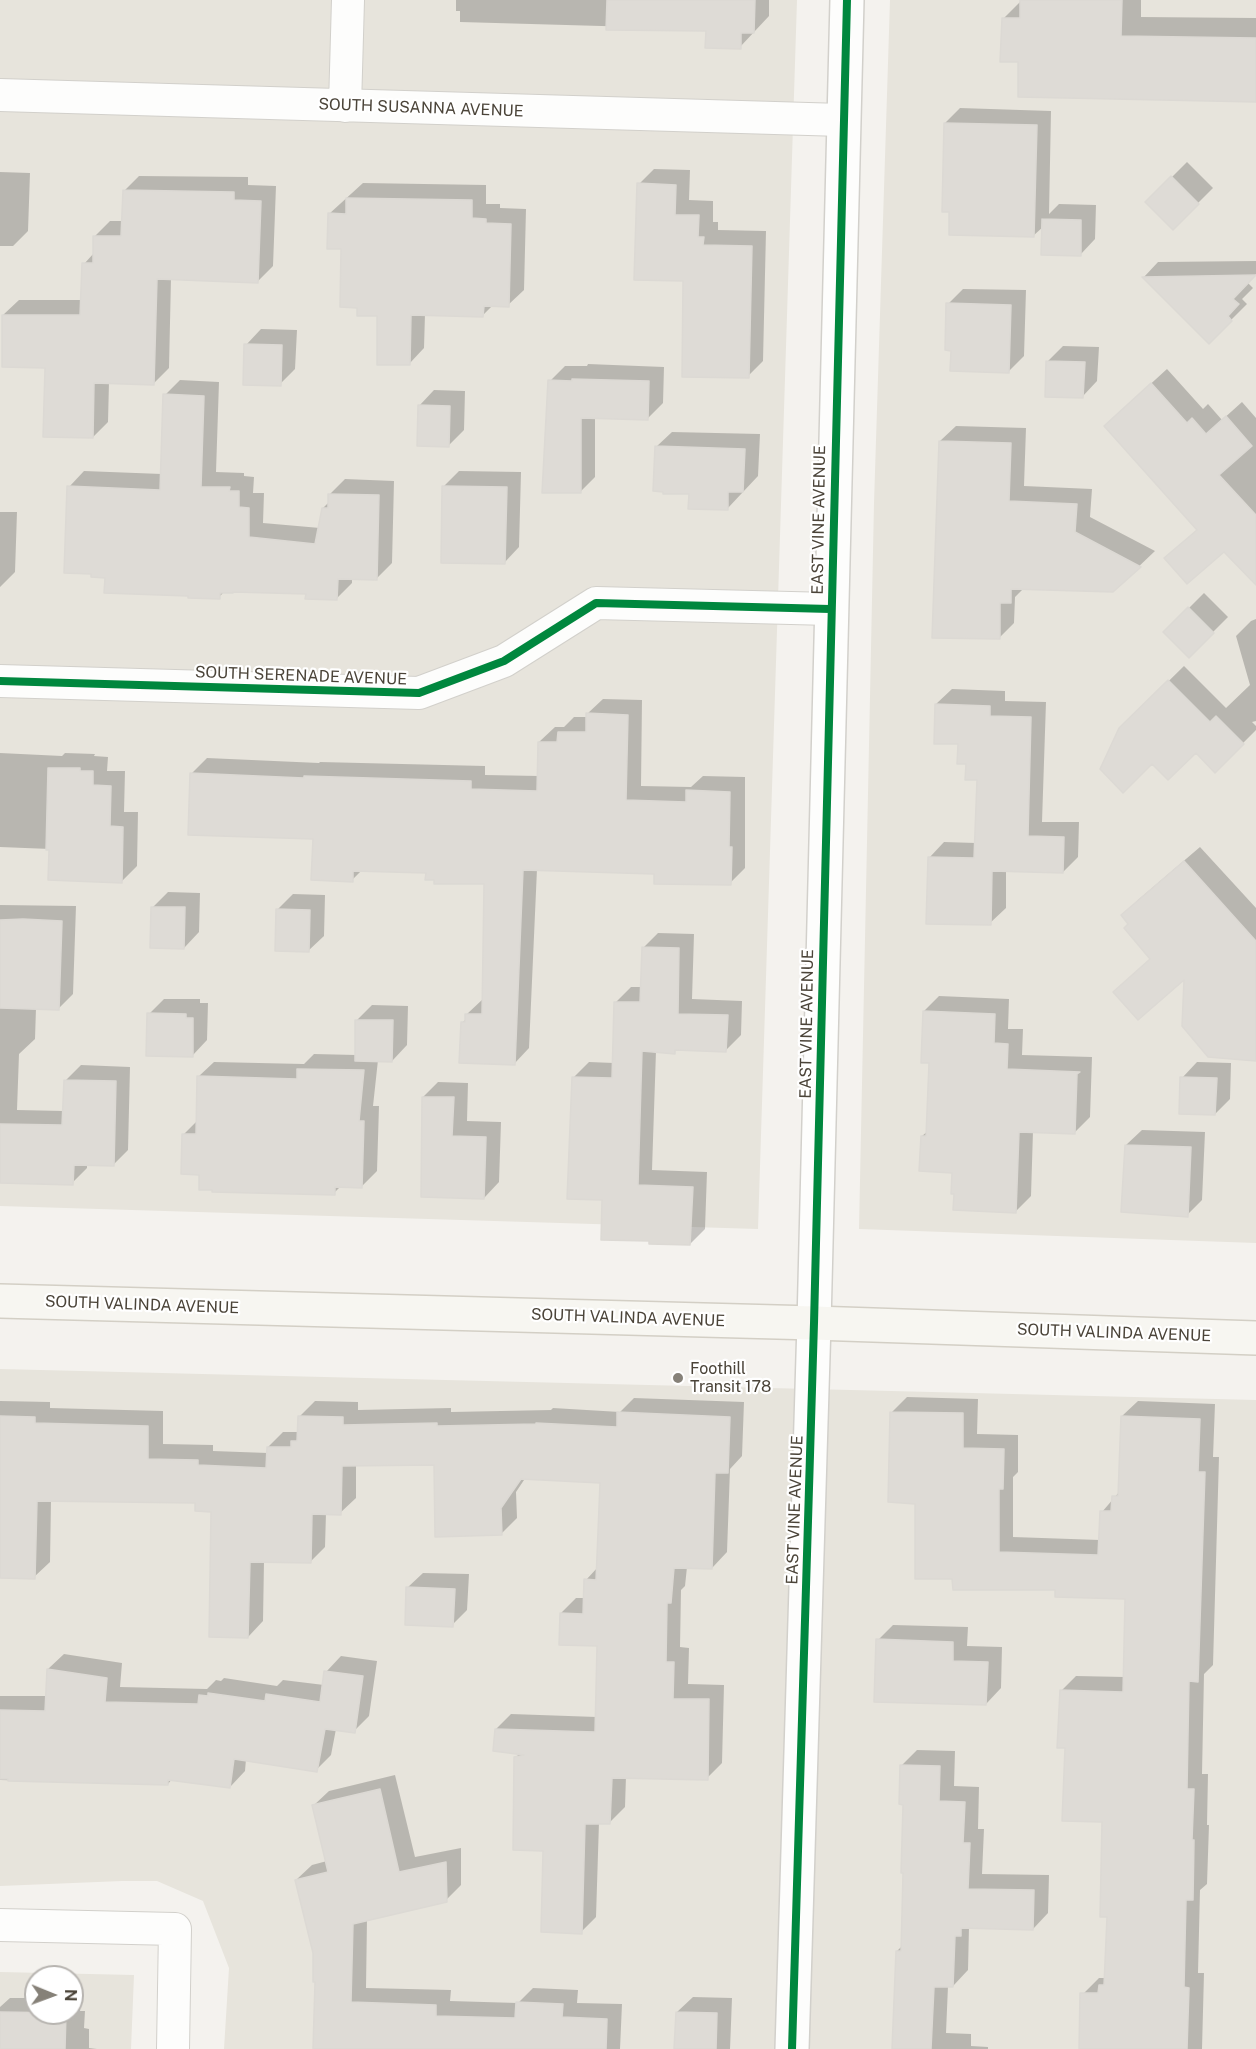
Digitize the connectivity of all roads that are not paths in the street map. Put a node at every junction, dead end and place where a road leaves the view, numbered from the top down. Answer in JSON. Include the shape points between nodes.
{"nodes":[{"id":1,"x":348,"y":0,"type":"edge"},
{"id":2,"x":846,"y":0,"type":"edge"},
{"id":3,"x":0,"y":95,"type":"edge"},
{"id":4,"x":345,"y":106,"type":"junction"},
{"id":5,"x":842,"y":120,"type":"junction"},
{"id":6,"x":830,"y":609,"type":"junction"},
{"id":7,"x":0,"y":681,"type":"edge"},
{"id":8,"x":0,"y":1301,"type":"edge"},
{"id":9,"x":814,"y":1323,"type":"junction"},
{"id":10,"x":1256,"y":1338,"type":"edge"},
{"id":11,"x":0,"y":1925,"type":"edge"},
{"id":12,"x":173,"y":2049,"type":"edge"},
{"id":13,"x":792,"y":2049,"type":"edge"}],
"edges":[{"from":1,"to":4,"type":"street"},
{"from":2,"to":5,"type":"street","name":"EAST VINE AVENUE"},
{"from":3,"to":4,"type":"street","name":"SOUTH SUSANNA AVENUE"},
{"from":4,"to":5,"type":"street","name":"SOUTH SUSANNA AVENUE"},
{"from":5,"to":6,"type":"street","name":"EAST VINE AVENUE"},
{"from":6,"to":7,"type":"street","name":"SOUTH SERENADE AVENUE","via":[[596,603],[504,661],[419,693]]},
{"from":6,"to":9,"type":"street","name":"EAST VINE AVENUE"},
{"from":8,"to":9,"type":"main road","name":"SOUTH VALINDA AVENUE"},
{"from":9,"to":10,"type":"main road","name":"SOUTH VALINDA AVENUE"},
{"from":9,"to":13,"type":"street","name":"EAST VINE AVENUE"},
{"from":11,"to":12,"type":"street","via":[[175,1929]]}]}
